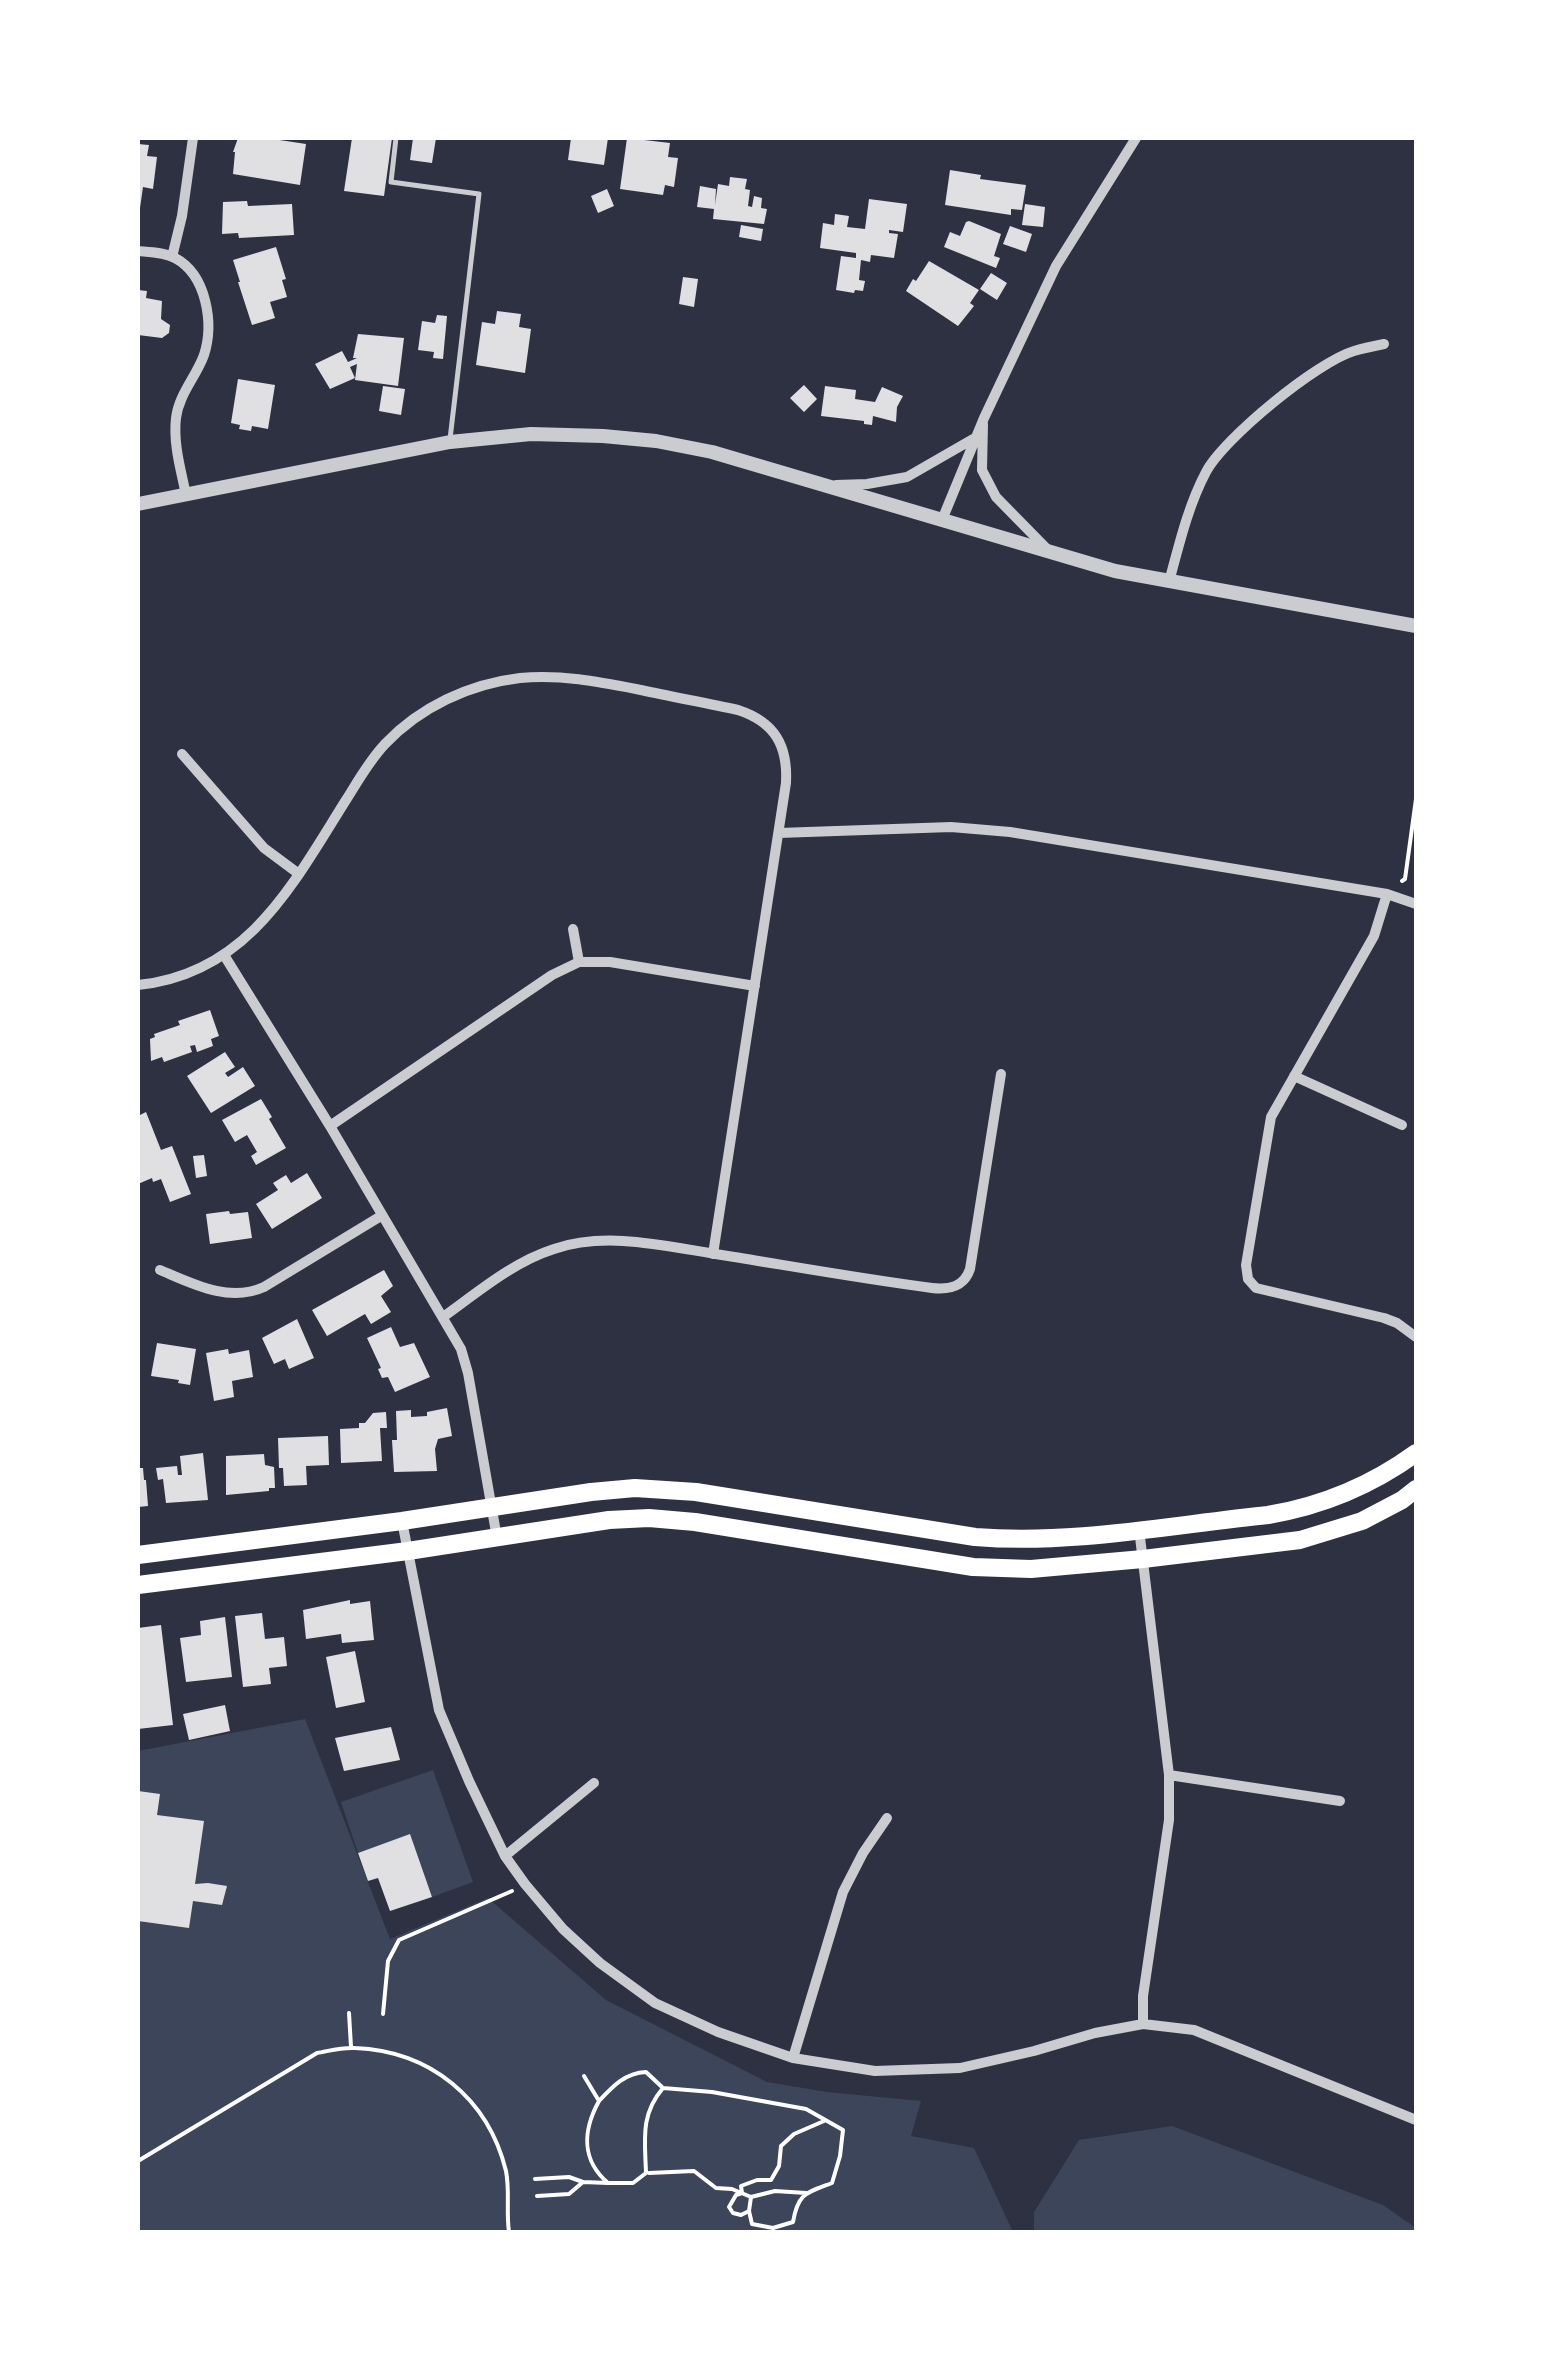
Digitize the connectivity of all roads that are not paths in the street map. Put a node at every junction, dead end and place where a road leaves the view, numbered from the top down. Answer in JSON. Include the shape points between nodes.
{"nodes":[{"id":1,"x":194,"y":138,"type":"edge"},
{"id":2,"x":396,"y":138,"type":"edge"},
{"id":3,"x":1136,"y":138,"type":"edge"},
{"id":4,"x":138,"y":251,"type":"edge"},
{"id":5,"x":172,"y":257,"type":"junction"},
{"id":6,"x":1384,"y":344,"type":"dead end"},
{"id":7,"x":984,"y":418,"type":"junction"},
{"id":8,"x":975,"y":438,"type":"junction"},
{"id":9,"x":450,"y":442,"type":"junction"},
{"id":10,"x":820,"y":486,"type":"junction"},
{"id":11,"x":186,"y":495,"type":"junction"},
{"id":12,"x":138,"y":504,"type":"edge"},
{"id":13,"x":942,"y":520,"type":"junction"},
{"id":14,"x":1048,"y":552,"type":"junction"},
{"id":15,"x":1169,"y":582,"type":"junction"},
{"id":16,"x":1416,"y":626,"type":"edge"},
{"id":17,"x":182,"y":754,"type":"dead end"},
{"id":18,"x":779,"y":833,"type":"junction"},
{"id":19,"x":299,"y":874,"type":"junction"},
{"id":20,"x":1387,"y":894,"type":"junction"},
{"id":21,"x":1416,"y":904,"type":"edge"},
{"id":22,"x":573,"y":929,"type":"dead end"},
{"id":23,"x":224,"y":954,"type":"junction"},
{"id":24,"x":579,"y":962,"type":"junction"},
{"id":25,"x":138,"y":985,"type":"edge"},
{"id":26,"x":755,"y":986,"type":"junction"},
{"id":27,"x":1001,"y":1074,"type":"dead end"},
{"id":28,"x":1294,"y":1076,"type":"junction"},
{"id":29,"x":330,"y":1126,"type":"junction"},
{"id":30,"x":1402,"y":1126,"type":"dead end"},
{"id":31,"x":381,"y":1216,"type":"junction"},
{"id":32,"x":713,"y":1254,"type":"junction"},
{"id":33,"x":160,"y":1270,"type":"dead end"},
{"id":34,"x":443,"y":1317,"type":"junction"},
{"id":35,"x":1416,"y":1338,"type":"edge"},
{"id":36,"x":1416,"y":1453,"type":"edge"},
{"id":37,"x":1416,"y":1490,"type":"edge"},
{"id":38,"x":492,"y":1508,"type":"junction"},
{"id":39,"x":402,"y":1520,"type":"junction"},
{"id":40,"x":1138,"y":1529,"type":"junction"},
{"id":41,"x":497,"y":1538,"type":"junction"},
{"id":42,"x":408,"y":1551,"type":"junction"},
{"id":43,"x":138,"y":1555,"type":"edge"},
{"id":44,"x":1143,"y":1559,"type":"junction"},
{"id":45,"x":138,"y":1585,"type":"edge"},
{"id":46,"x":1170,"y":1776,"type":"junction"},
{"id":47,"x":594,"y":1783,"type":"dead end"},
{"id":48,"x":1340,"y":1800,"type":"dead end"},
{"id":49,"x":887,"y":1818,"type":"dead end"},
{"id":50,"x":505,"y":1856,"type":"junction"},
{"id":51,"x":1143,"y":2024,"type":"junction"},
{"id":52,"x":793,"y":2058,"type":"junction"},
{"id":53,"x":1416,"y":2120,"type":"edge"}],
"edges":[{"from":1,"to":5,"type":"street"},
{"from":2,"to":9,"type":"lane","via":[[391,182],[479,194]]},
{"from":3,"to":7,"type":"street","via":[[1056,266]]},
{"from":4,"to":5,"type":"street"},
{"from":5,"to":11,"type":"street","via":[[195,279],[209,317],[205,350],[176,419]]},
{"from":6,"to":15,"type":"street","via":[[1320,368],[1238,432],[1207,470]]},
{"from":7,"to":8,"type":"street"},
{"from":7,"to":14,"type":"street","via":[[982,470],[996,496]]},
{"from":8,"to":10,"type":"street","via":[[907,478]]},
{"from":8,"to":13,"type":"street"},
{"from":9,"to":10,"type":"street","via":[[530,434],[656,441]]},
{"from":9,"to":11,"type":"street"},
{"from":10,"to":13,"type":"street"},
{"from":11,"to":12,"type":"street"},
{"from":13,"to":14,"type":"street"},
{"from":14,"to":15,"type":"street"},
{"from":15,"to":16,"type":"street"},
{"from":17,"to":19,"type":"street","via":[[264,848]]},
{"from":18,"to":19,"type":"street","via":[[784,755],[753,715],[591,680],[533,677],[466,691],[403,728],[365,770]]},
{"from":18,"to":20,"type":"street","via":[[951,827],[1010,832]]},
{"from":18,"to":26,"type":"street"},
{"from":19,"to":23,"type":"street","via":[[262,924]]},
{"from":20,"to":21,"type":"street"},
{"from":20,"to":28,"type":"street","via":[[1374,936]]},
{"from":22,"to":24,"type":"street"},
{"from":23,"to":25,"type":"street","via":[[182,975]]},
{"from":23,"to":29,"type":"street"},
{"from":24,"to":26,"type":"street"},
{"from":24,"to":29,"type":"street"},
{"from":26,"to":32,"type":"street"},
{"from":27,"to":32,"type":"street","via":[[974,1252],[961,1284],[932,1288]]},
{"from":28,"to":30,"type":"street"},
{"from":28,"to":35,"type":"street","via":[[1271,1117],[1248,1279],[1256,1288],[1384,1318]]},
{"from":29,"to":31,"type":"street"},
{"from":31,"to":33,"type":"street","via":[[248,1294],[214,1290]]},
{"from":31,"to":34,"type":"street"},
{"from":32,"to":34,"type":"street","via":[[629,1242],[567,1245],[526,1262]]},
{"from":34,"to":38,"type":"street","via":[[468,1373]]},
{"from":36,"to":40,"type":"main road","via":[[1363,1486],[1302,1509]]},
{"from":37,"to":44,"type":"main road","via":[[1362,1522],[1324,1534]]},
{"from":38,"to":39,"type":"main road"},
{"from":38,"to":40,"type":"main road","via":[[651,1488],[992,1538]]},
{"from":38,"to":41,"type":"street"},
{"from":39,"to":42,"type":"street"},
{"from":39,"to":43,"type":"main road"},
{"from":40,"to":44,"type":"street"},
{"from":41,"to":42,"type":"main road"},
{"from":41,"to":44,"type":"main road","via":[[649,1518],[973,1567]]},
{"from":42,"to":45,"type":"main road"},
{"from":42,"to":50,"type":"street","via":[[440,1710]]},
{"from":44,"to":46,"type":"street"},
{"from":46,"to":48,"type":"street"},
{"from":46,"to":51,"type":"street"},
{"from":47,"to":50,"type":"street"},
{"from":49,"to":52,"type":"street","via":[[843,1892]]},
{"from":50,"to":52,"type":"street","via":[[563,1929],[655,2003]]},
{"from":51,"to":52,"type":"street","via":[[960,2068],[874,2071]]},
{"from":51,"to":53,"type":"street","via":[[1194,2030]]}]}
